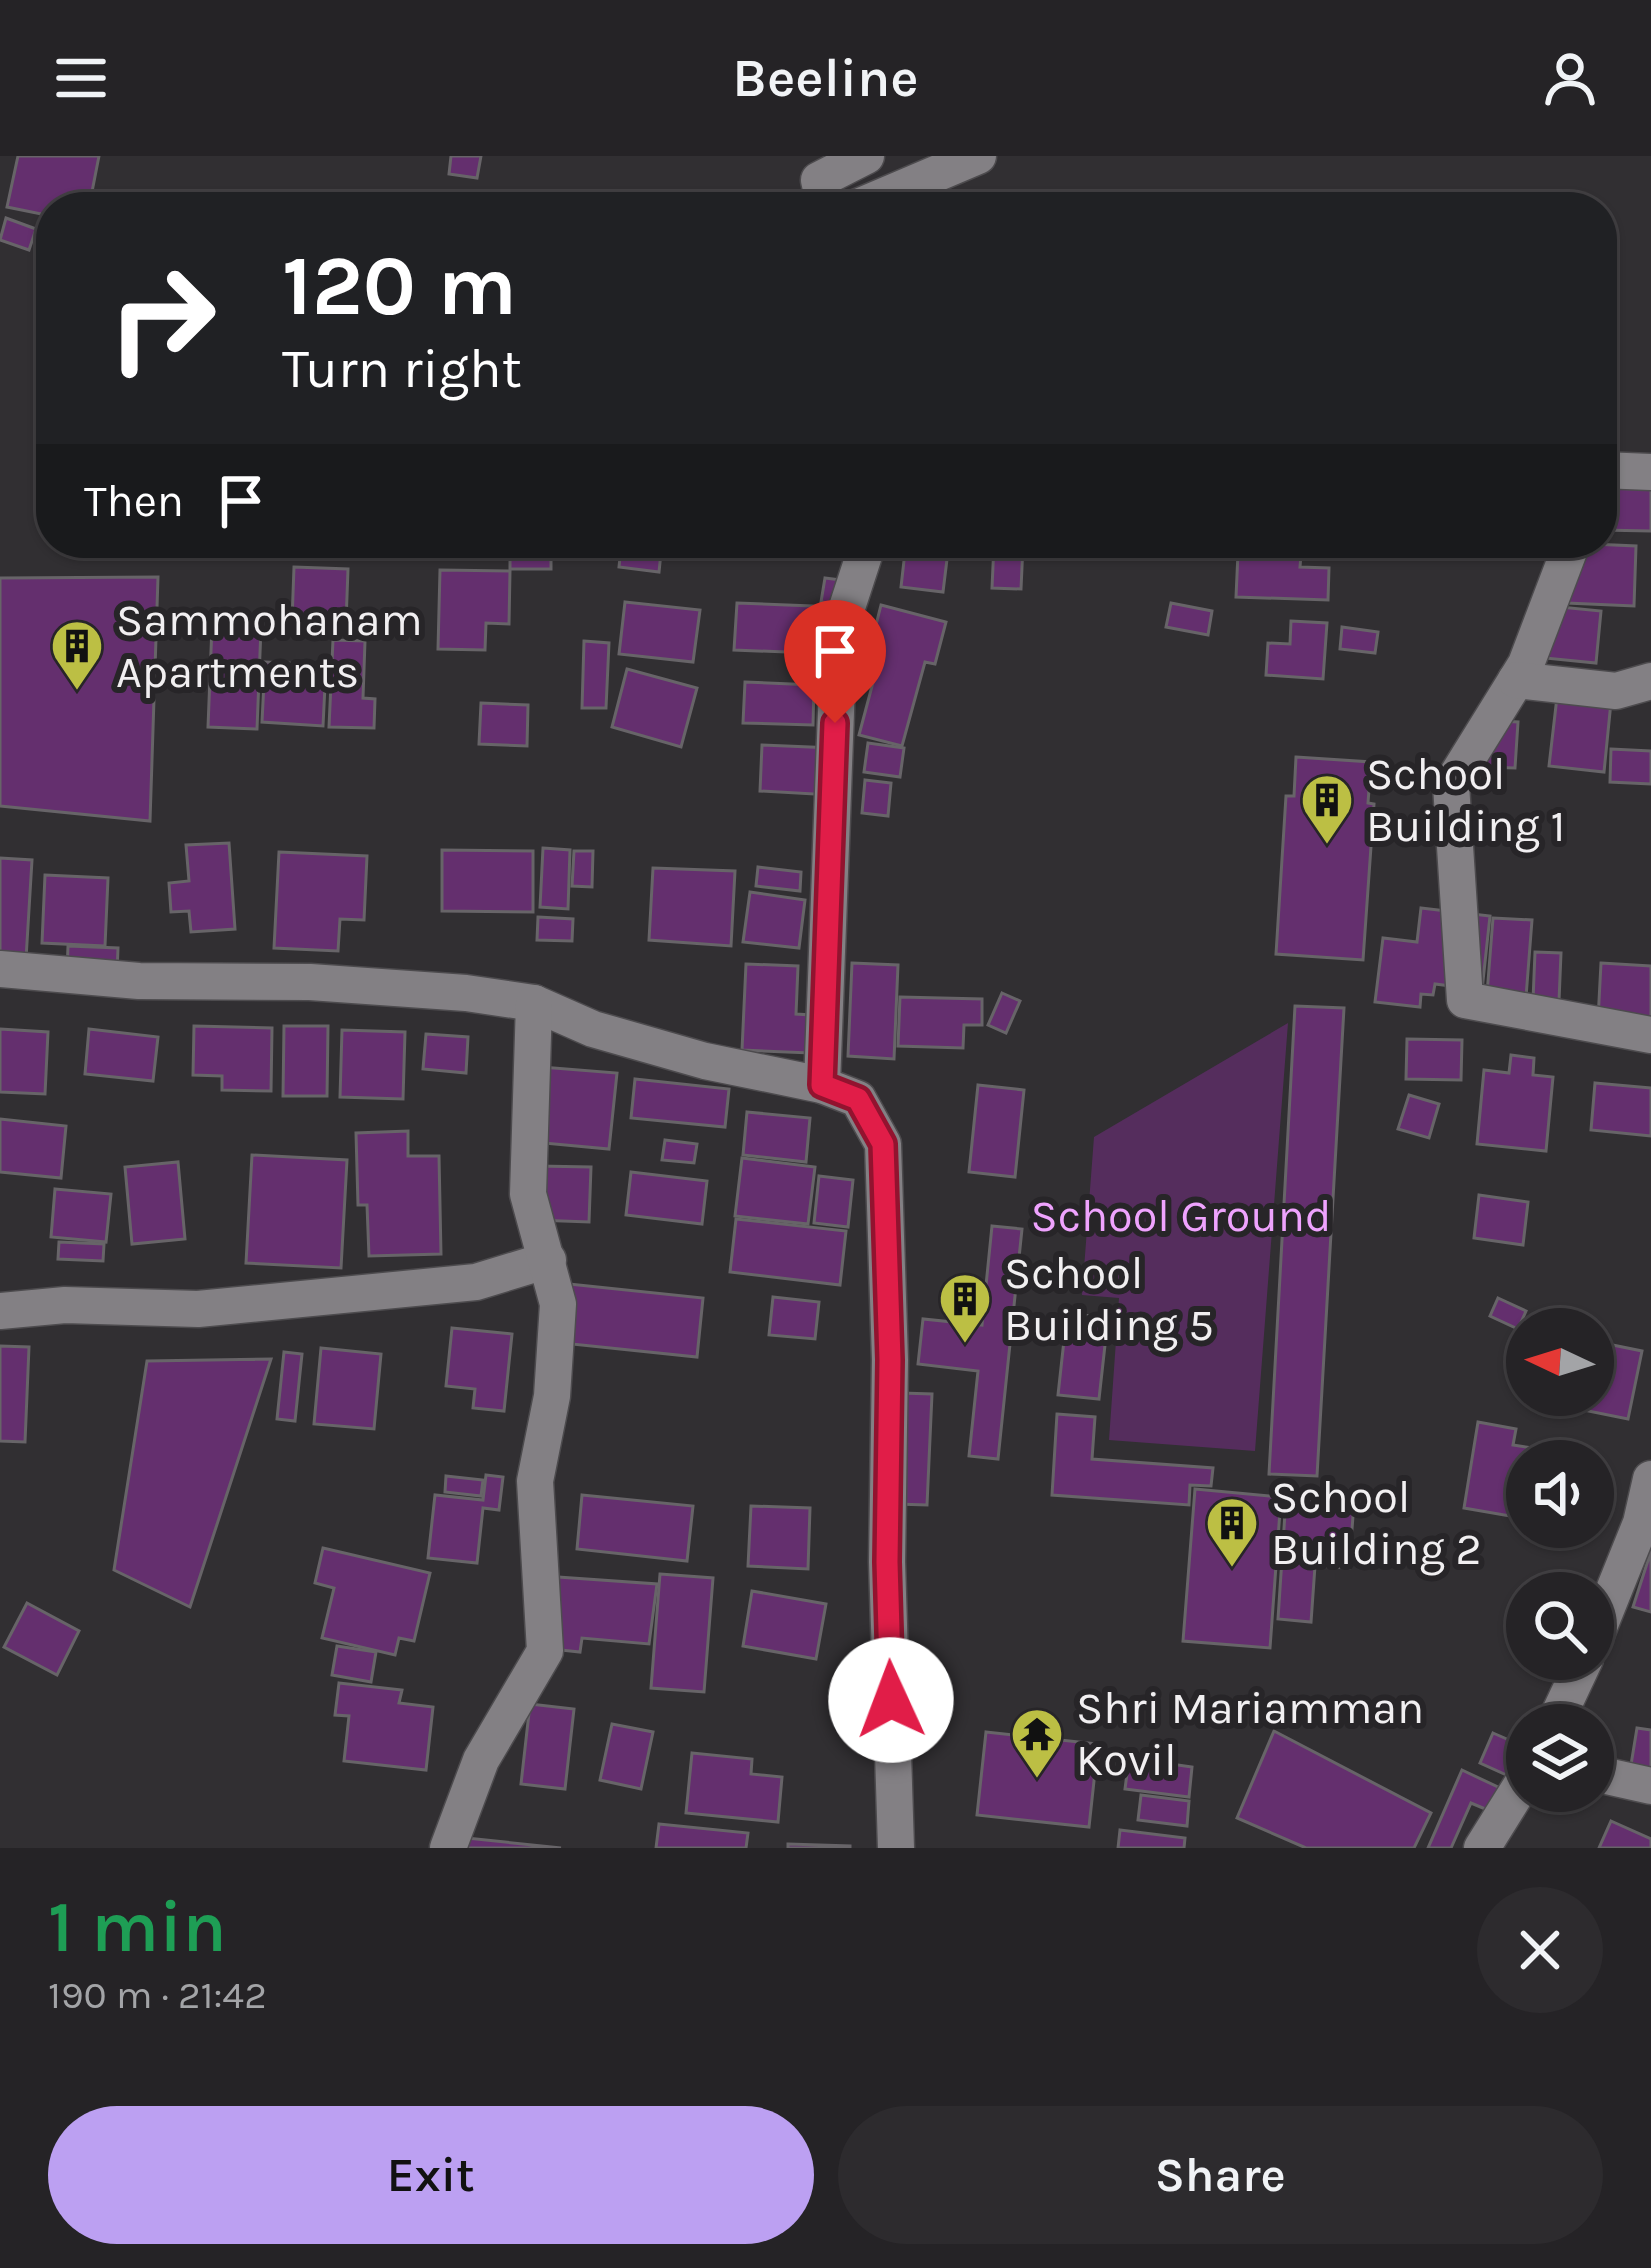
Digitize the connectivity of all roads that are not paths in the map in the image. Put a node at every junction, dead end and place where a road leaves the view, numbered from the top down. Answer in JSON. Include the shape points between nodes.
{"nodes":[{"id":1,"x":866,"y":156,"type":"edge"},
{"id":2,"x":978,"y":156,"type":"edge"},
{"id":3,"x":822,"y":192,"type":"edge"},
{"id":4,"x":893,"y":192,"type":"edge"},
{"id":5,"x":1617,"y":471,"type":"edge"},
{"id":6,"x":1651,"y":472,"type":"edge"},
{"id":7,"x":863,"y":558,"type":"edge"},
{"id":8,"x":1566,"y":558,"type":"edge"},
{"id":9,"x":1516,"y":680,"type":"junction"},
{"id":10,"x":1651,"y":681,"type":"edge"},
{"id":11,"x":0,"y":969,"type":"edge"},
{"id":12,"x":534,"y":1003,"type":"junction"},
{"id":13,"x":1651,"y":1034,"type":"edge"},
{"id":14,"x":822,"y":1085,"type":"junction"},
{"id":15,"x":548,"y":1260,"type":"junction"},
{"id":16,"x":0,"y":1311,"type":"edge"},
{"id":17,"x":1651,"y":1479,"type":"edge"},
{"id":18,"x":1614,"y":1590,"type":"edge"},
{"id":19,"x":1614,"y":1778,"type":"edge"},
{"id":20,"x":1651,"y":1786,"type":"edge"},
{"id":21,"x":1506,"y":1810,"type":"edge"},
{"id":22,"x":448,"y":1848,"type":"edge"},
{"id":23,"x":896,"y":1848,"type":"edge"},
{"id":24,"x":1482,"y":1848,"type":"edge"}],
"edges":[{"from":1,"to":3,"type":"street","via":[[819,181]]},
{"from":2,"to":4,"type":"street"},
{"from":5,"to":6,"type":"street"},
{"from":7,"to":14,"type":"street","via":[[838,632]]},
{"from":8,"to":9,"type":"street"},
{"from":9,"to":10,"type":"street","via":[[1616,691]]},
{"from":9,"to":13,"type":"street","via":[[1451,785],[1465,1000]]},
{"from":11,"to":12,"type":"street","via":[[139,981],[310,982]]},
{"from":12,"to":14,"type":"street","via":[[593,1029]]},
{"from":12,"to":15,"type":"street","via":[[528,1194]]},
{"from":14,"to":23,"type":"street","via":[[858,1099],[883,1144]]},
{"from":15,"to":16,"type":"street","via":[[476,1282],[219,1307]]},
{"from":15,"to":22,"type":"street","via":[[558,1304],[535,1481],[544,1652],[481,1760]]},
{"from":17,"to":18,"type":"street"},
{"from":19,"to":20,"type":"street"},
{"from":21,"to":24,"type":"street"}]}
